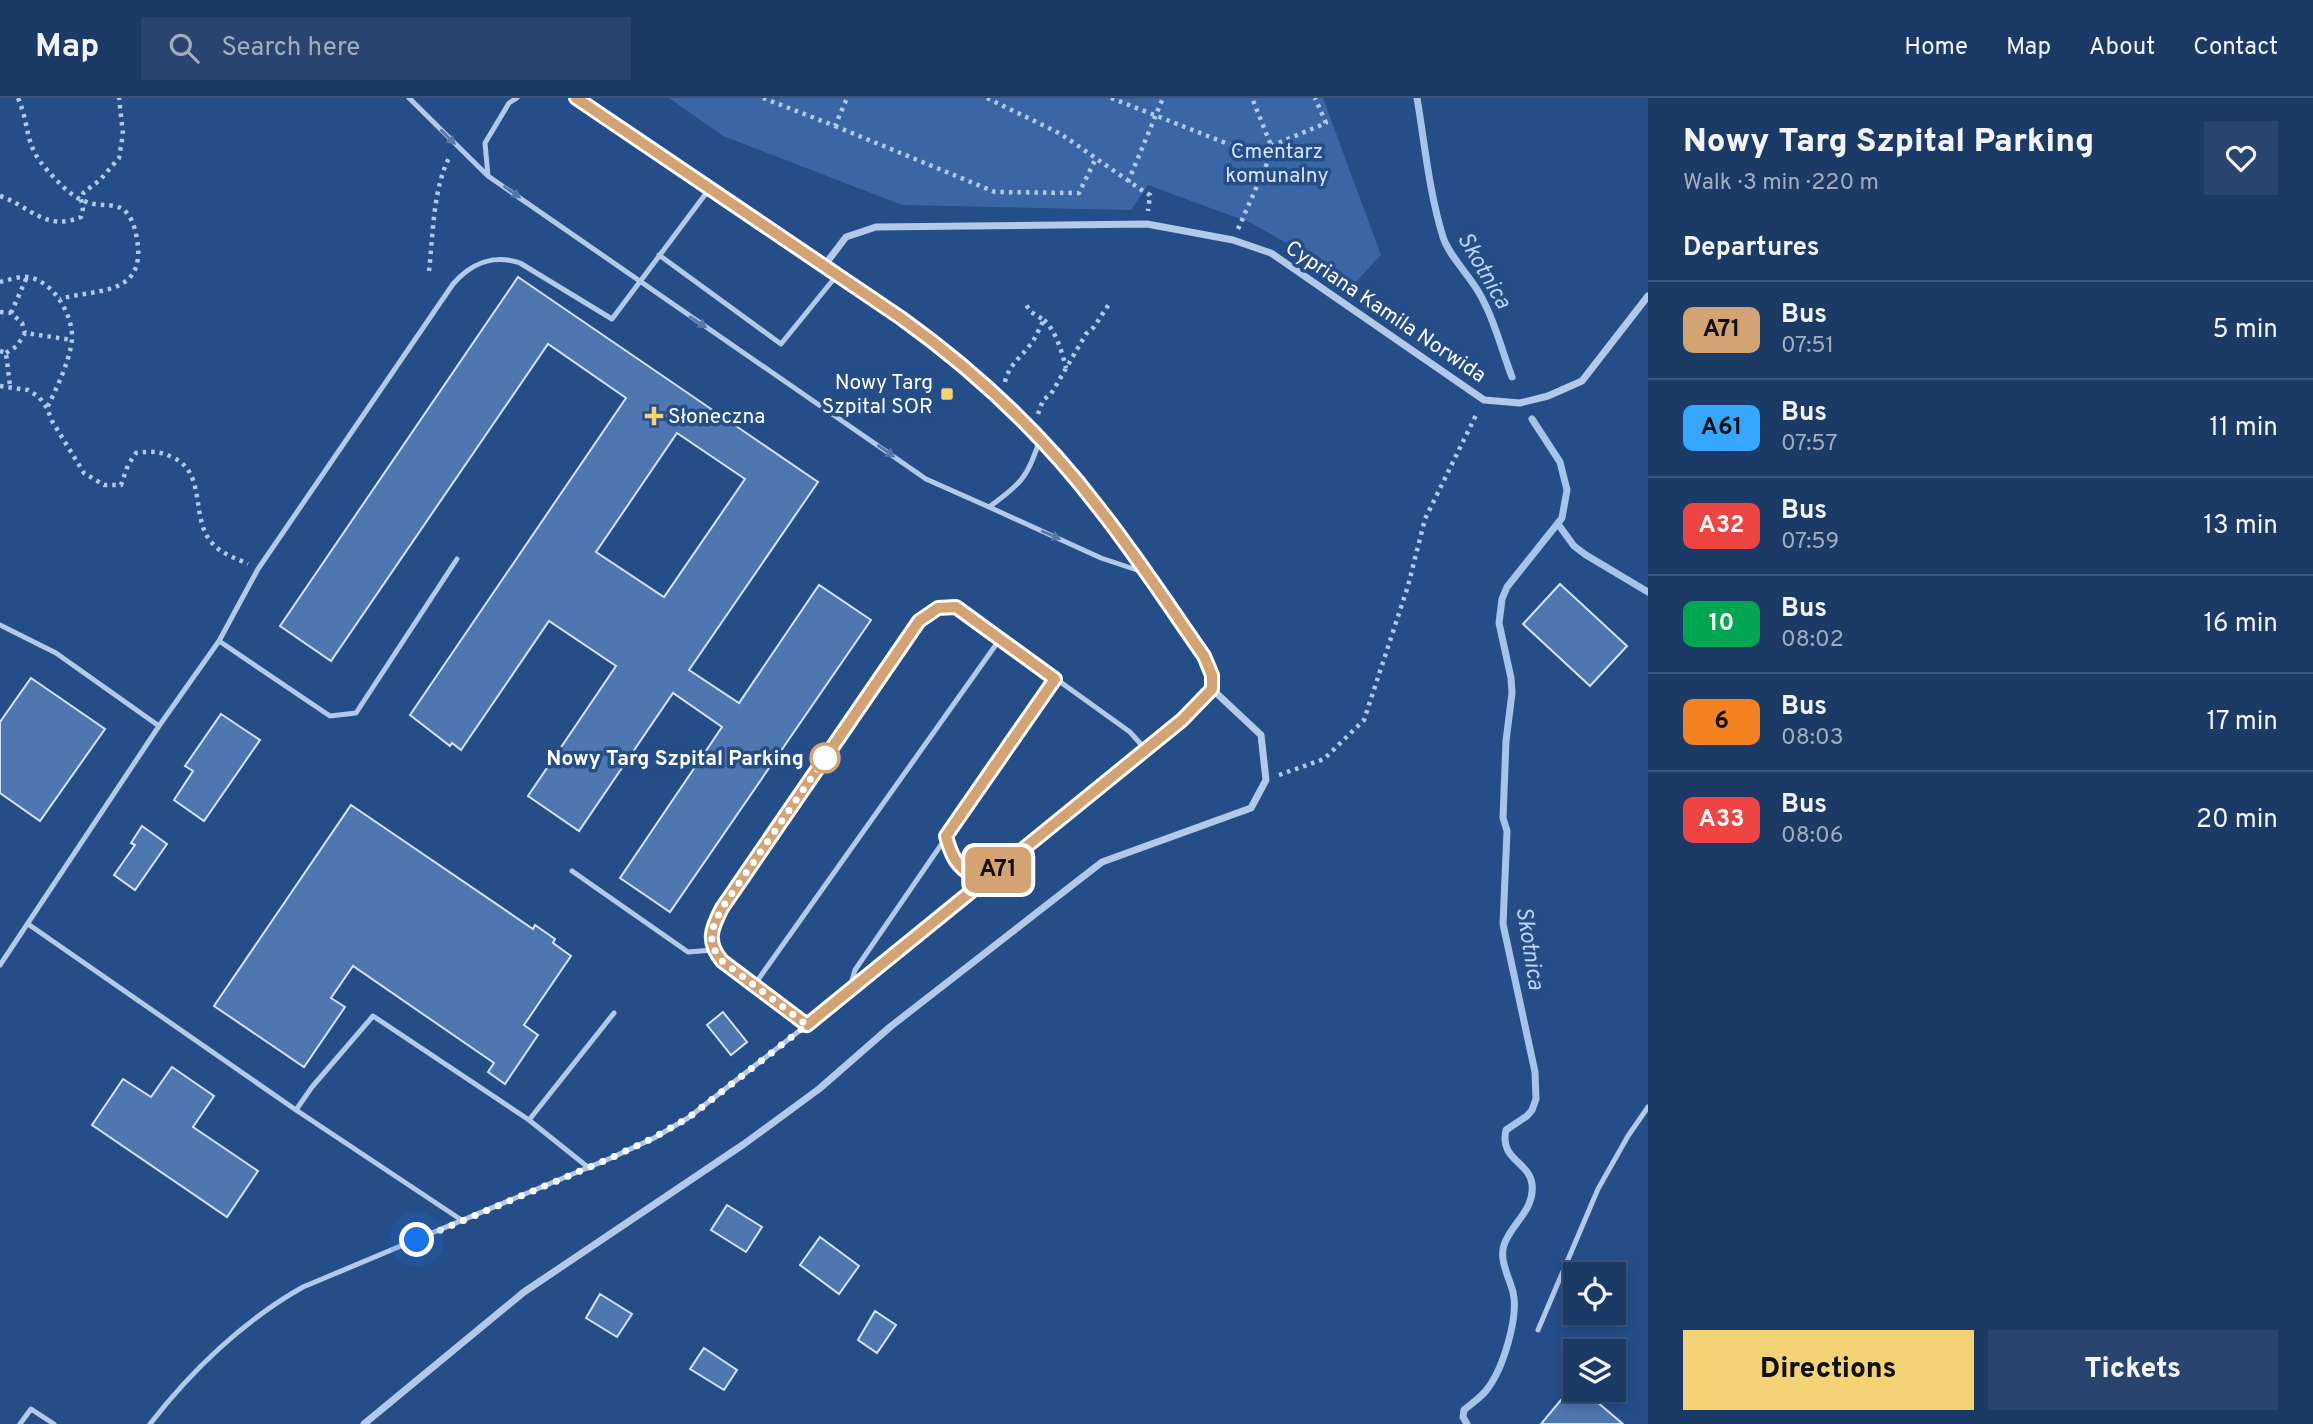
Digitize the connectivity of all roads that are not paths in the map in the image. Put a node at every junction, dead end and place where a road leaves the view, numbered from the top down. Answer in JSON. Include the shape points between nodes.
{"nodes":[{"id":1,"x":409,"y":98,"type":"edge"},
{"id":2,"x":517,"y":98,"type":"edge"},
{"id":3,"x":576,"y":98,"type":"edge"},
{"id":4,"x":488,"y":176,"type":"junction"},
{"id":5,"x":710,"y":188,"type":"junction"},
{"id":6,"x":659,"y":255,"type":"junction"},
{"id":7,"x":824,"y":266,"type":"junction"},
{"id":8,"x":837,"y":275,"type":"junction"},
{"id":9,"x":639,"y":282,"type":"junction"},
{"id":10,"x":1648,"y":296,"type":"edge"},
{"id":11,"x":1040,"y":438,"type":"junction"},
{"id":12,"x":989,"y":507,"type":"junction"},
{"id":13,"x":457,"y":559,"type":"dead end"},
{"id":14,"x":1146,"y":573,"type":"junction"},
{"id":15,"x":0,"y":625,"type":"edge"},
{"id":16,"x":1000,"y":639,"type":"junction"},
{"id":17,"x":219,"y":641,"type":"junction"},
{"id":18,"x":1055,"y":679,"type":"junction"},
{"id":19,"x":1212,"y":689,"type":"junction"},
{"id":20,"x":159,"y":726,"type":"junction"},
{"id":21,"x":1146,"y":750,"type":"junction"},
{"id":22,"x":946,"y":836,"type":"junction"},
{"id":23,"x":572,"y":871,"type":"dead end"},
{"id":24,"x":987,"y":879,"type":"junction"},
{"id":25,"x":28,"y":923,"type":"junction"},
{"id":26,"x":713,"y":950,"type":"junction"},
{"id":27,"x":0,"y":965,"type":"edge"},
{"id":28,"x":755,"y":984,"type":"junction"},
{"id":29,"x":849,"y":992,"type":"junction"},
{"id":30,"x":614,"y":1013,"type":"dead end"},
{"id":31,"x":807,"y":1025,"type":"junction"},
{"id":32,"x":1648,"y":1107,"type":"edge"},
{"id":33,"x":296,"y":1110,"type":"junction"},
{"id":34,"x":529,"y":1120,"type":"junction"},
{"id":35,"x":589,"y":1167,"type":"junction"},
{"id":36,"x":463,"y":1221,"type":"junction"},
{"id":37,"x":1538,"y":1330,"type":"dead end"},
{"id":38,"x":20,"y":1424,"type":"edge"},
{"id":39,"x":54,"y":1424,"type":"edge"},
{"id":40,"x":150,"y":1424,"type":"edge"},
{"id":41,"x":364,"y":1424,"type":"edge"}],
"edges":[{"from":1,"to":4,"type":"lane","one_way":true},
{"from":2,"to":4,"type":"lane","via":[[509,103],[485,143]]},
{"from":3,"to":5,"type":"street"},
{"from":4,"to":9,"type":"lane","one_way":true},
{"from":5,"to":6,"type":"lane"},
{"from":5,"to":7,"type":"street"},
{"from":6,"to":8,"type":"lane","via":[[780,344]]},
{"from":6,"to":9,"type":"lane"},
{"from":7,"to":8,"type":"street"},
{"from":7,"to":10,"type":"street","name":"Cypriana Kamila Norwida","via":[[846,237],[876,228],[1147,224],[1233,240],[1271,253],[1484,400],[1520,403],[1582,381]]},
{"from":8,"to":11,"type":"street","via":[[935,342]]},
{"from":9,"to":12,"type":"lane","one_way":true,"via":[[926,479]]},
{"from":9,"to":17,"type":"lane","via":[[612,319],[508,259],[496,258],[462,273],[258,569]]},
{"from":11,"to":12,"type":"lane","via":[[1023,480]]},
{"from":11,"to":14,"type":"street","via":[[1098,506]]},
{"from":12,"to":14,"type":"lane","one_way":true,"via":[[1101,558]]},
{"from":13,"to":17,"type":"lane","via":[[356,713],[330,716]]},
{"from":14,"to":19,"type":"street","via":[[1204,656]]},
{"from":15,"to":20,"type":"lane","via":[[56,653]]},
{"from":16,"to":18,"type":"lane"},
{"from":16,"to":26,"type":"lane","via":[[956,607],[938,608],[919,621],[722,908],[714,923]]},
{"from":16,"to":28,"type":"lane"},
{"from":17,"to":20,"type":"lane"},
{"from":18,"to":21,"type":"lane","via":[[1130,732]]},
{"from":18,"to":22,"type":"lane"},
{"from":19,"to":21,"type":"street"},
{"from":19,"to":41,"type":"street","via":[[1261,735],[1266,780],[1251,808],[1102,862],[890,1027],[819,1089],[524,1292]]},
{"from":20,"to":25,"type":"lane"},
{"from":21,"to":24,"type":"lane"},
{"from":22,"to":24,"type":"lane","via":[[960,868]]},
{"from":22,"to":29,"type":"lane","via":[[855,970]]},
{"from":23,"to":26,"type":"lane","via":[[688,951]]},
{"from":24,"to":29,"type":"lane"},
{"from":25,"to":27,"type":"lane"},
{"from":25,"to":33,"type":"lane"},
{"from":26,"to":28,"type":"lane"},
{"from":28,"to":31,"type":"lane"},
{"from":29,"to":31,"type":"lane"},
{"from":30,"to":34,"type":"lane"},
{"from":31,"to":35,"type":"lane","via":[[688,1118]]},
{"from":32,"to":37,"type":"lane","via":[[1598,1189]]},
{"from":33,"to":34,"type":"lane","via":[[373,1016]]},
{"from":33,"to":36,"type":"lane"},
{"from":34,"to":35,"type":"lane"},
{"from":35,"to":36,"type":"lane"},
{"from":36,"to":40,"type":"lane","via":[[279,1300],[201,1367]]},
{"from":38,"to":39,"type":"lane","via":[[31,1409]]}]}
